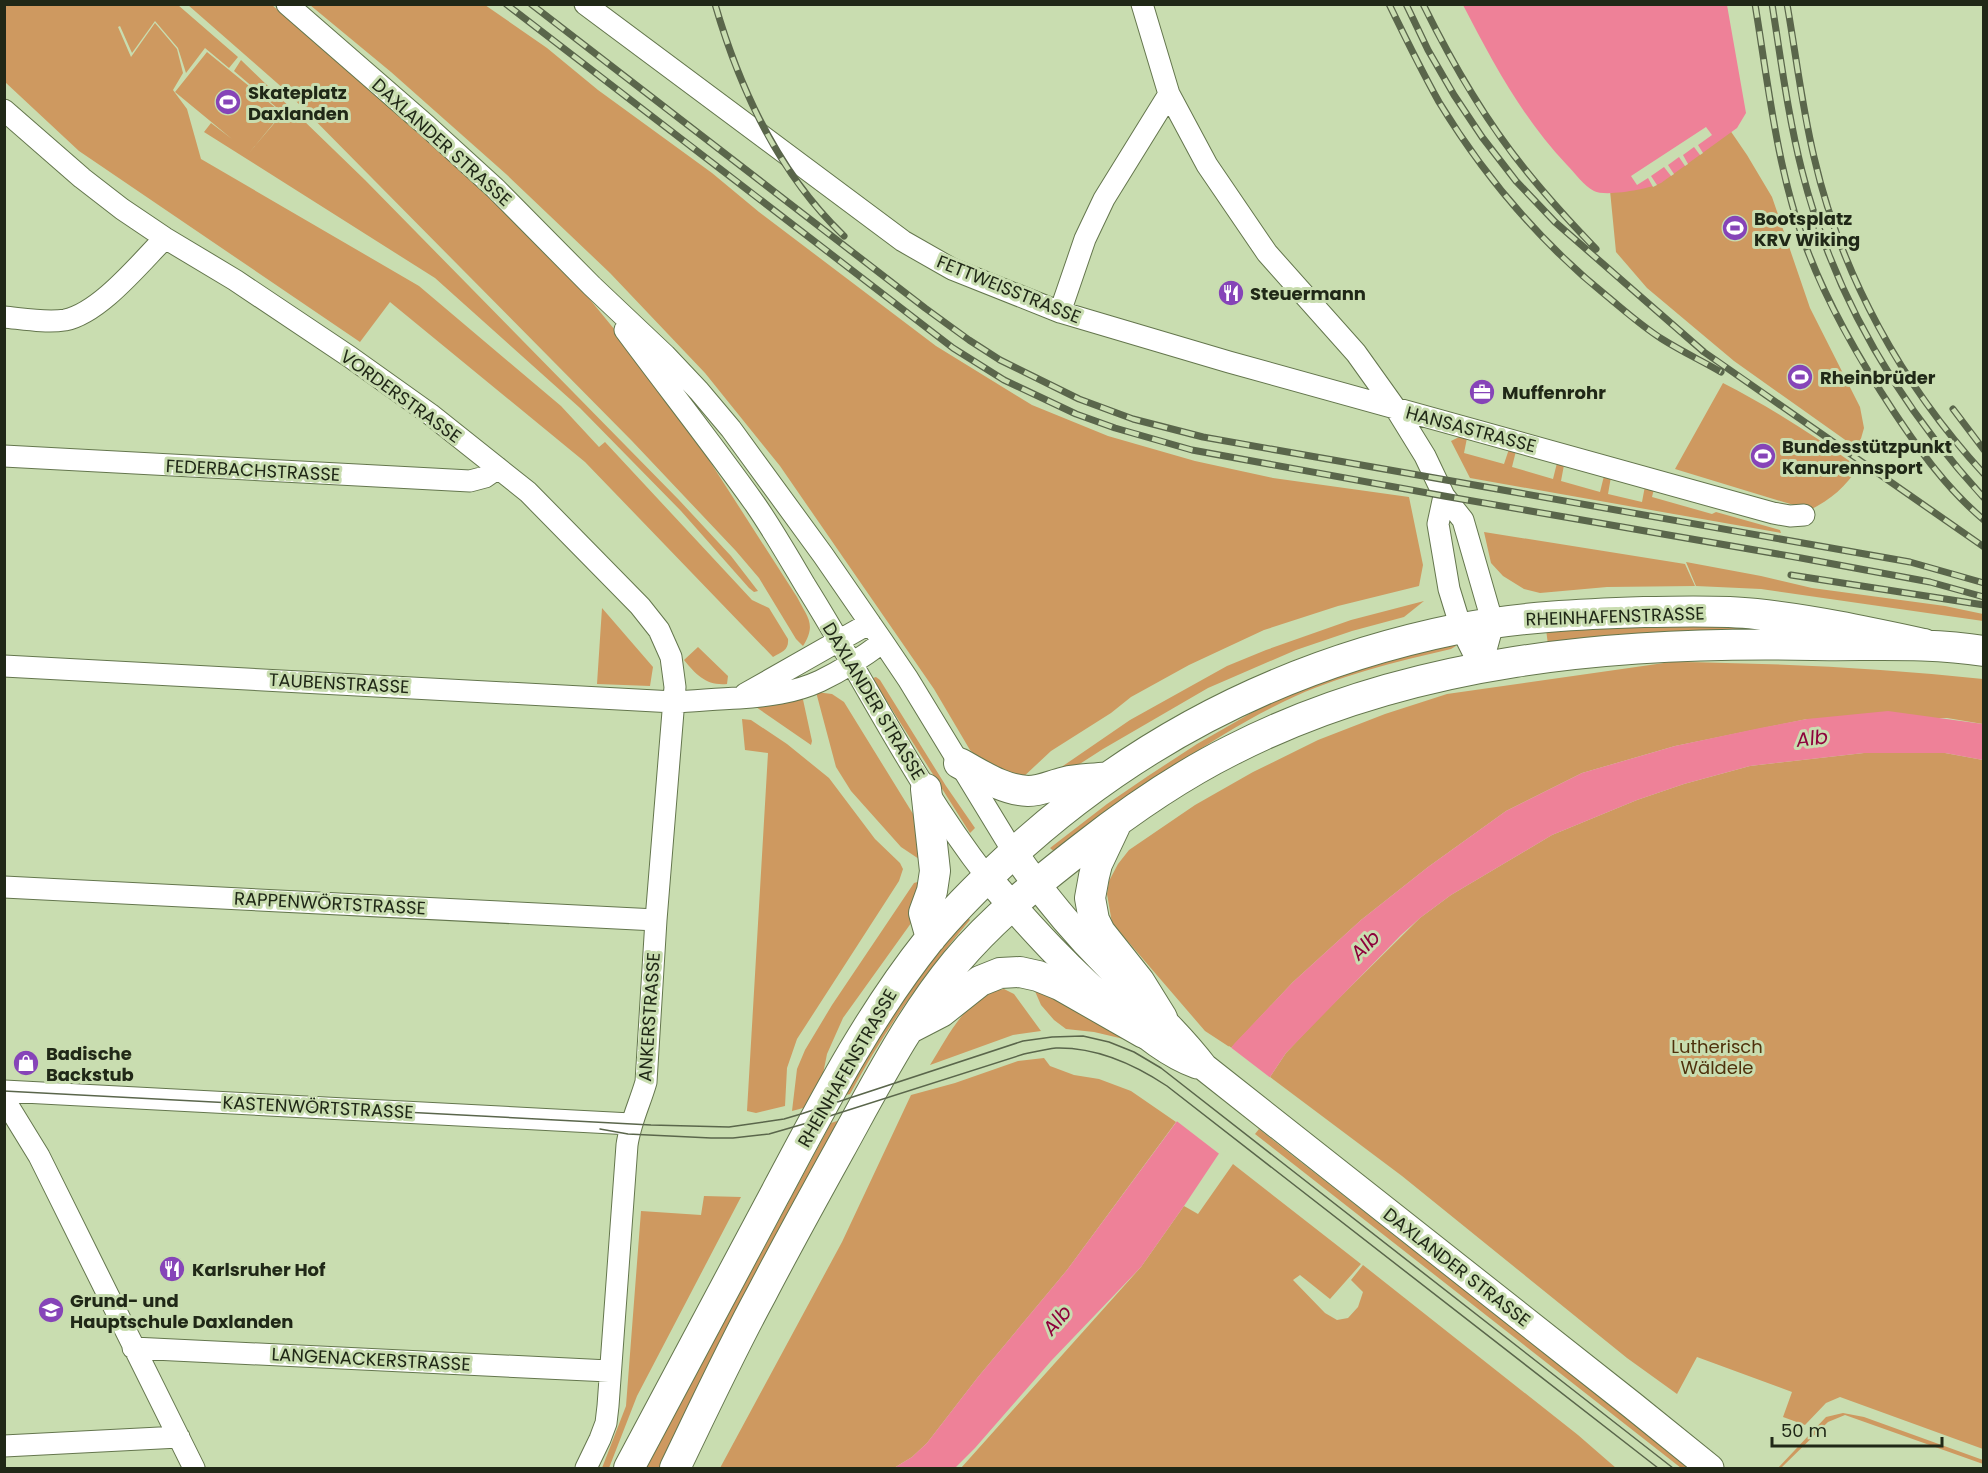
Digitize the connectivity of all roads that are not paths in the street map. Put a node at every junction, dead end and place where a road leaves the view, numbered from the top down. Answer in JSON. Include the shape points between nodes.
{"nodes":[{"id":1,"x":287,"y":4,"type":"edge"},
{"id":2,"x":585,"y":4,"type":"edge"},
{"id":3,"x":1142,"y":4,"type":"edge"},
{"id":4,"x":1169,"y":94,"type":"junction"},
{"id":5,"x":4,"y":110,"type":"edge"},
{"id":6,"x":165,"y":238,"type":"junction"},
{"id":7,"x":592,"y":286,"type":"junction"},
{"id":8,"x":1060,"y":312,"type":"junction"},
{"id":9,"x":4,"y":317,"type":"edge"},
{"id":10,"x":1396,"y":409,"type":"junction"},
{"id":11,"x":4,"y":456,"type":"edge"},
{"id":12,"x":498,"y":468,"type":"junction"},
{"id":13,"x":1444,"y":496,"type":"junction"},
{"id":14,"x":1804,"y":515,"type":"dead end"},
{"id":15,"x":870,"y":623,"type":"junction"},
{"id":16,"x":1493,"y":624,"type":"junction"},
{"id":17,"x":1461,"y":628,"type":"junction"},
{"id":18,"x":838,"y":640,"type":"junction"},
{"id":19,"x":883,"y":642,"type":"junction"},
{"id":20,"x":1924,"y":644,"type":"junction"},
{"id":21,"x":1983,"y":651,"type":"edge"},
{"id":22,"x":852,"y":664,"type":"junction"},
{"id":23,"x":4,"y":666,"type":"edge"},
{"id":24,"x":1481,"y":668,"type":"junction"},
{"id":25,"x":739,"y":698,"type":"junction"},
{"id":26,"x":674,"y":702,"type":"junction"},
{"id":27,"x":958,"y":762,"type":"junction"},
{"id":28,"x":1107,"y":777,"type":"junction"},
{"id":29,"x":926,"y":789,"type":"junction"},
{"id":30,"x":1118,"y":820,"type":"junction"},
{"id":31,"x":1014,"y":853,"type":"junction"},
{"id":32,"x":987,"y":877,"type":"junction"},
{"id":33,"x":1036,"y":884,"type":"junction"},
{"id":34,"x":4,"y":887,"type":"edge"},
{"id":35,"x":1011,"y":905,"type":"junction"},
{"id":36,"x":656,"y":920,"type":"junction"},
{"id":37,"x":931,"y":938,"type":"junction"},
{"id":38,"x":1153,"y":1026,"type":"junction"},
{"id":39,"x":909,"y":1028,"type":"junction"},
{"id":40,"x":4,"y":1090,"type":"edge"},
{"id":41,"x":4,"y":1099,"type":"edge"},
{"id":42,"x":631,"y":1124,"type":"junction"},
{"id":43,"x":134,"y":1348,"type":"junction"},
{"id":44,"x":609,"y":1371,"type":"junction"},
{"id":45,"x":179,"y":1437,"type":"junction"},
{"id":46,"x":4,"y":1446,"type":"edge"},
{"id":47,"x":195,"y":1468,"type":"edge"},
{"id":48,"x":586,"y":1468,"type":"edge"},
{"id":49,"x":629,"y":1468,"type":"edge"},
{"id":50,"x":675,"y":1468,"type":"edge"},
{"id":51,"x":1710,"y":1468,"type":"edge"}],
"edges":[{"from":1,"to":7,"type":"street","name":"DAXLANDER STRASSE","via":[[461,157]]},
{"from":2,"to":8,"type":"street","name":"FETTWEISSTRASSE","via":[[903,241],[952,269]]},
{"from":3,"to":4,"type":"street","name":"HANSASTRASSE"},
{"from":4,"to":8,"type":"street","via":[[1099,209]]},
{"from":4,"to":10,"type":"street","name":"HANSASTRASSE","via":[[1207,165],[1267,253],[1356,353]]},
{"from":5,"to":6,"type":"street","name":"VORDERSTRASSE","via":[[82,178]]},
{"from":6,"to":9,"type":"street","via":[[85,314],[64,320]]},
{"from":6,"to":12,"type":"street","name":"VORDERSTRASSE","via":[[350,357]]},
{"from":7,"to":15,"type":"street","name":"DAXLANDER STRASSE","via":[[665,354],[731,429]]},
{"from":7,"to":18,"type":"street","name":"DAXLANDER STRASSE","via":[[756,506]]},
{"from":8,"to":10,"type":"street","name":"FETTWEISSTRASSE"},
{"from":10,"to":13,"type":"street"},
{"from":10,"to":14,"type":"street","name":"HANSASTRASSE","via":[[1773,513]]},
{"from":11,"to":12,"type":"street","name":"FEDERBACHSTRASSE","via":[[470,482]]},
{"from":12,"to":26,"type":"street","name":"VORDERSTRASSE","via":[[528,492],[659,630],[671,657]]},
{"from":13,"to":16,"type":"street","via":[[1463,520]]},
{"from":13,"to":17,"type":"street","via":[[1438,524],[1449,589]]},
{"from":15,"to":18,"type":"street"},
{"from":15,"to":19,"type":"street","name":"DAXLANDER STRASSE"},
{"from":16,"to":17,"type":"main road","name":"RHEINHAFENSTRASSE"},
{"from":16,"to":20,"type":"main road","name":"RHEINHAFENSTRASSE","via":[[1610,613],[1753,614],[1839,626]]},
{"from":16,"to":24,"type":"street"},
{"from":17,"to":24,"type":"street"},
{"from":17,"to":28,"type":"main road","name":"RHEINHAFENSTRASSE","via":[[1336,661],[1268,688],[1214,712]]},
{"from":18,"to":22,"type":"street","name":"DAXLANDER STRASSE"},
{"from":18,"to":25,"type":"street"},
{"from":19,"to":22,"type":"street"},
{"from":19,"to":27,"type":"street","name":"DAXLANDER STRASSE"},
{"from":20,"to":21,"type":"main road","name":"RHEINHAFENSTRASSE"},
{"from":20,"to":24,"type":"main road","name":"RHEINHAFENSTRASSE","via":[[1750,644],[1606,650]]},
{"from":22,"to":25,"type":"street","via":[[798,690]]},
{"from":22,"to":29,"type":"street","name":"DAXLANDER STRASSE"},
{"from":23,"to":26,"type":"street","name":"TAUBENSTRASSE"},
{"from":24,"to":30,"type":"main road","name":"RHEINHAFENSTRASSE","via":[[1409,683],[1284,726],[1176,781]]},
{"from":25,"to":26,"type":"street"},
{"from":26,"to":36,"type":"street","name":"ANKERSTRASSE"},
{"from":27,"to":28,"type":"main road","via":[[994,782],[1028,790]]},
{"from":27,"to":31,"type":"street","name":"DAXLANDER STRASSE"},
{"from":28,"to":31,"type":"main road","name":"RHEINHAFENSTRASSE","via":[[1041,827]]},
{"from":29,"to":32,"type":"street","name":"DAXLANDER STRASSE"},
{"from":29,"to":37,"type":"main road","via":[[935,871],[924,913]]},
{"from":30,"to":33,"type":"main road","name":"RHEINHAFENSTRASSE"},
{"from":30,"to":38,"type":"main road","via":[[1097,864],[1091,908],[1100,932],[1139,981]]},
{"from":31,"to":32,"type":"main road","name":"RHEINHAFENSTRASSE"},
{"from":31,"to":33,"type":"street","name":"DAXLANDER STRASSE"},
{"from":32,"to":35,"type":"street","name":"DAXLANDER STRASSE"},
{"from":32,"to":37,"type":"main road","name":"RHEINHAFENSTRASSE"},
{"from":33,"to":35,"type":"main road","name":"RHEINHAFENSTRASSE"},
{"from":33,"to":38,"type":"street","name":"DAXLANDER STRASSE","via":[[1105,963]]},
{"from":34,"to":36,"type":"street","name":"RAPPENWÖRTSTRASSE"},
{"from":35,"to":38,"type":"street","name":"DAXLANDER STRASSE","via":[[1084,983]]},
{"from":35,"to":39,"type":"main road","name":"RHEINHAFENSTRASSE","via":[[955,964]]},
{"from":36,"to":42,"type":"street","name":"ANKERSTRASSE","via":[[646,1082]]},
{"from":37,"to":49,"type":"main road","name":"RHEINHAFENSTRASSE","via":[[875,1014],[852,1054]]},
{"from":38,"to":39,"type":"main road","via":[[1049,980],[1009,972],[980,981],[941,1012]]},
{"from":38,"to":51,"type":"street","name":"DAXLANDER STRASSE","via":[[1178,1058],[1204,1067]]},
{"from":39,"to":50,"type":"main road","name":"RHEINHAFENSTRASSE","via":[[760,1296]]},
{"from":40,"to":42,"type":"street","name":"KASTENWÖRTSTRASSE"},
{"from":41,"to":43,"type":"street","via":[[39,1156]]},
{"from":42,"to":44,"type":"street","name":"ANKERSTRASSE"},
{"from":43,"to":44,"type":"street","name":"LANGENACKERSTRASSE"},
{"from":43,"to":45,"type":"street"},
{"from":44,"to":48,"type":"street","name":"ANKERSTRASSE","via":[[606,1423]]},
{"from":45,"to":46,"type":"street"},
{"from":45,"to":47,"type":"street"}]}
